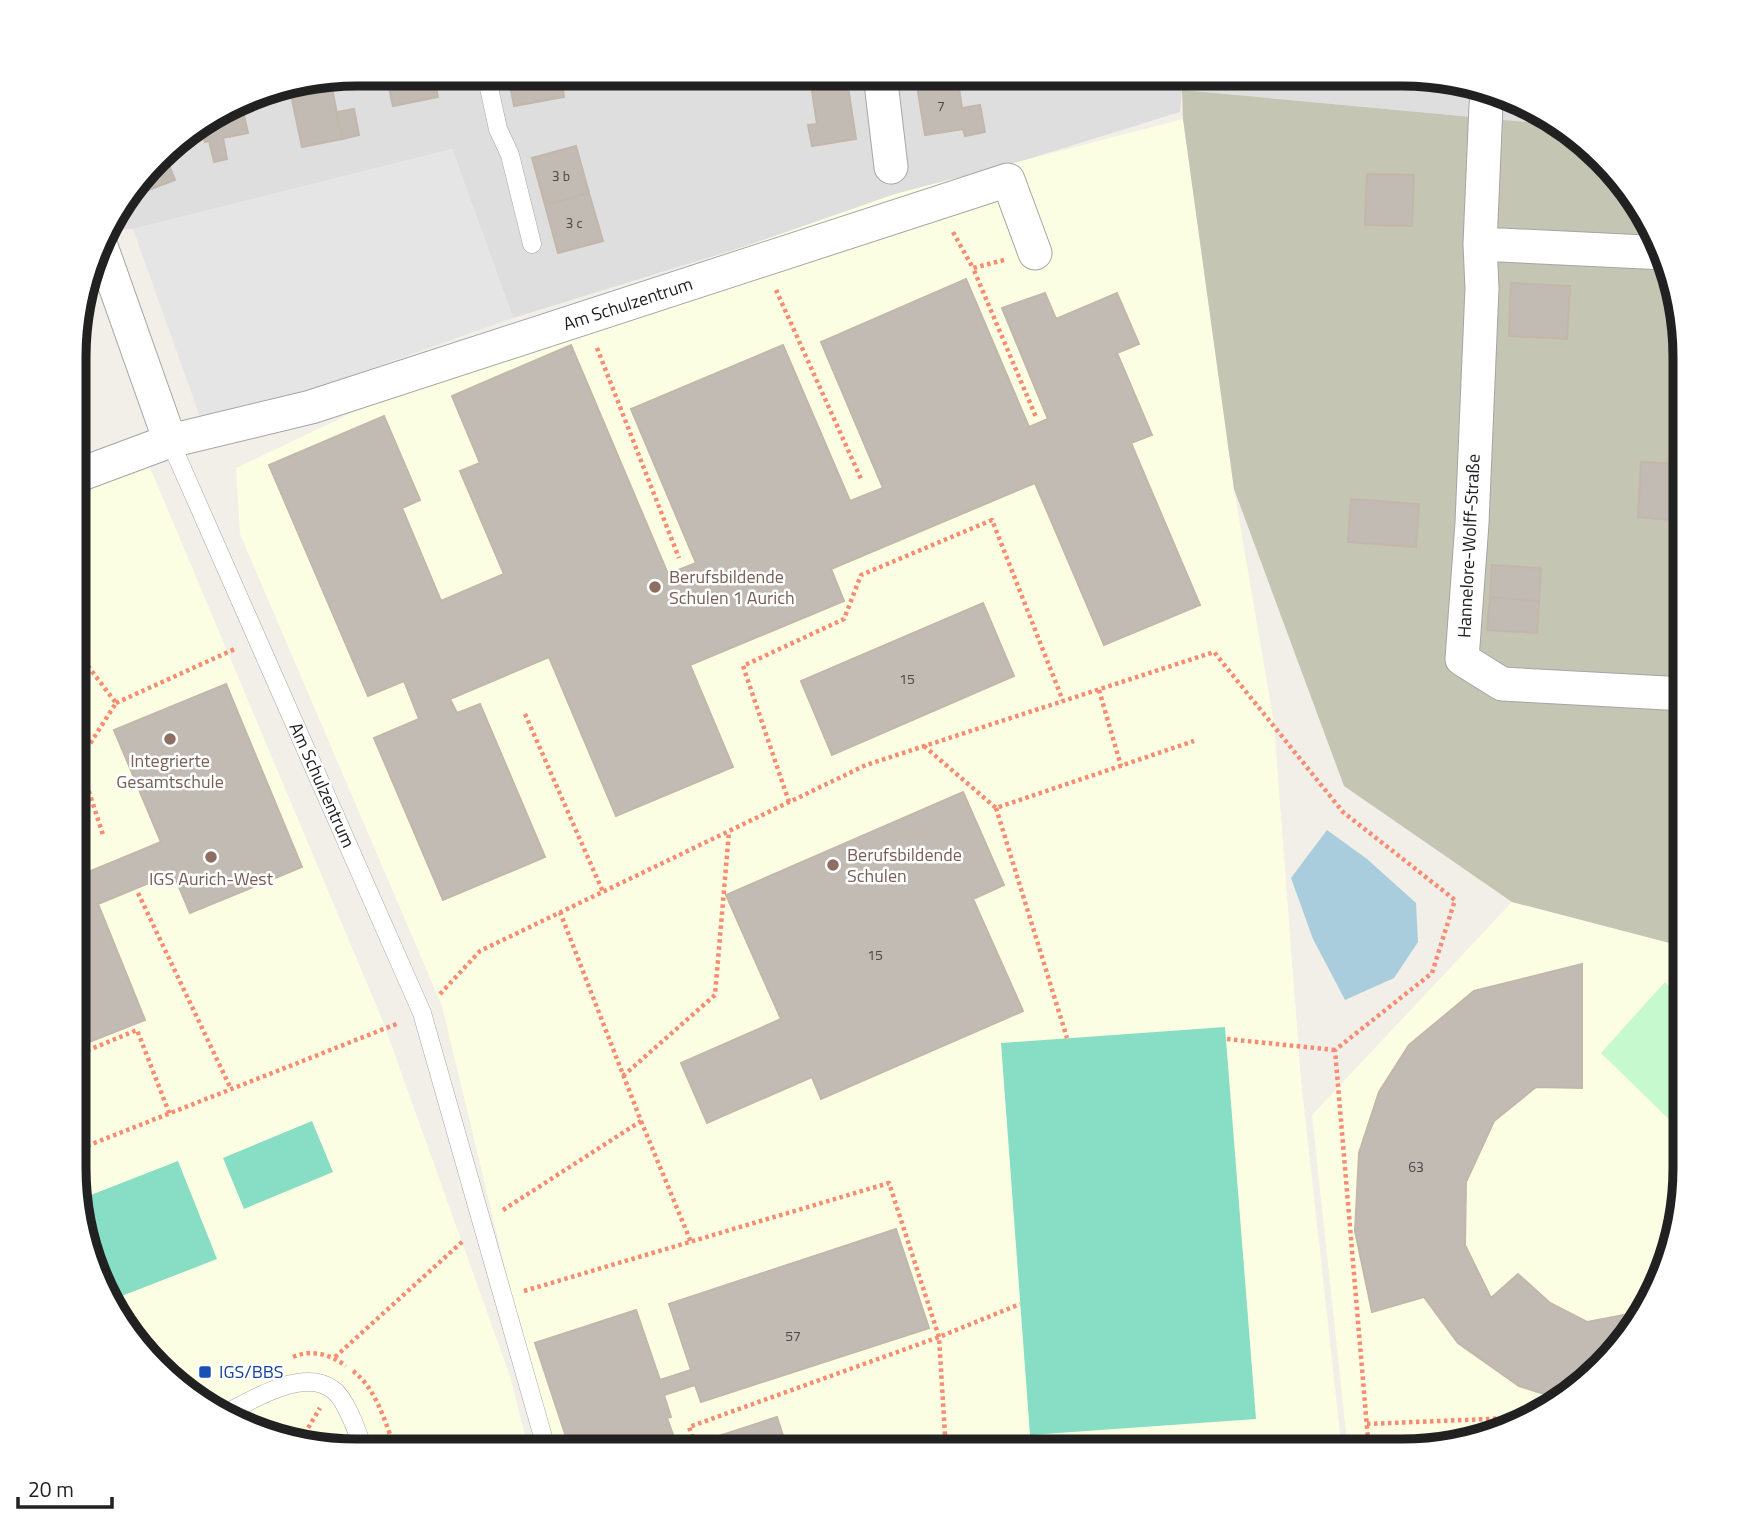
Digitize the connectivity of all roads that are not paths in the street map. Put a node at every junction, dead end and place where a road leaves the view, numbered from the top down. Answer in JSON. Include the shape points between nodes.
{"nodes":[{"id":1,"x":489,"y":86,"type":"edge"},
{"id":2,"x":881,"y":86,"type":"edge"},
{"id":3,"x":1489,"y":100,"type":"edge"},
{"id":4,"x":891,"y":167,"type":"dead end"},
{"id":5,"x":532,"y":244,"type":"dead end"},
{"id":6,"x":1480,"y":244,"type":"junction"},
{"id":7,"x":1653,"y":252,"type":"edge"},
{"id":8,"x":1035,"y":253,"type":"road end"},
{"id":9,"x":105,"y":256,"type":"edge"},
{"id":10,"x":170,"y":441,"type":"junction"},
{"id":11,"x":86,"y":472,"type":"edge"},
{"id":12,"x":1673,"y":693,"type":"edge"},
{"id":13,"x":234,"y":1410,"type":"edge"},
{"id":14,"x":359,"y":1439,"type":"edge"},
{"id":15,"x":544,"y":1439,"type":"edge"}],
"edges":[{"from":1,"to":5,"type":"lane"},
{"from":2,"to":4,"type":"street"},
{"from":3,"to":6,"type":"street","name":"Hannelore-Wolff-Straße"},
{"from":6,"to":7,"type":"street"},
{"from":6,"to":12,"type":"street","name":"Hannelore-Wolff-Straße","via":[[1474,481],[1462,659],[1502,684]]},
{"from":8,"to":10,"type":"street","name":"Am Schulzentrum","via":[[1008,180],[311,407]]},
{"from":9,"to":10,"type":"street","name":"Am Schulzentrum"},
{"from":10,"to":11,"type":"street","name":"Am Schulzentrum"},
{"from":10,"to":15,"type":"lane","name":"Am Schulzentrum","via":[[422,1013]]},
{"from":13,"to":14,"type":"lane","via":[[293,1382],[314,1382],[333,1390]]}]}
